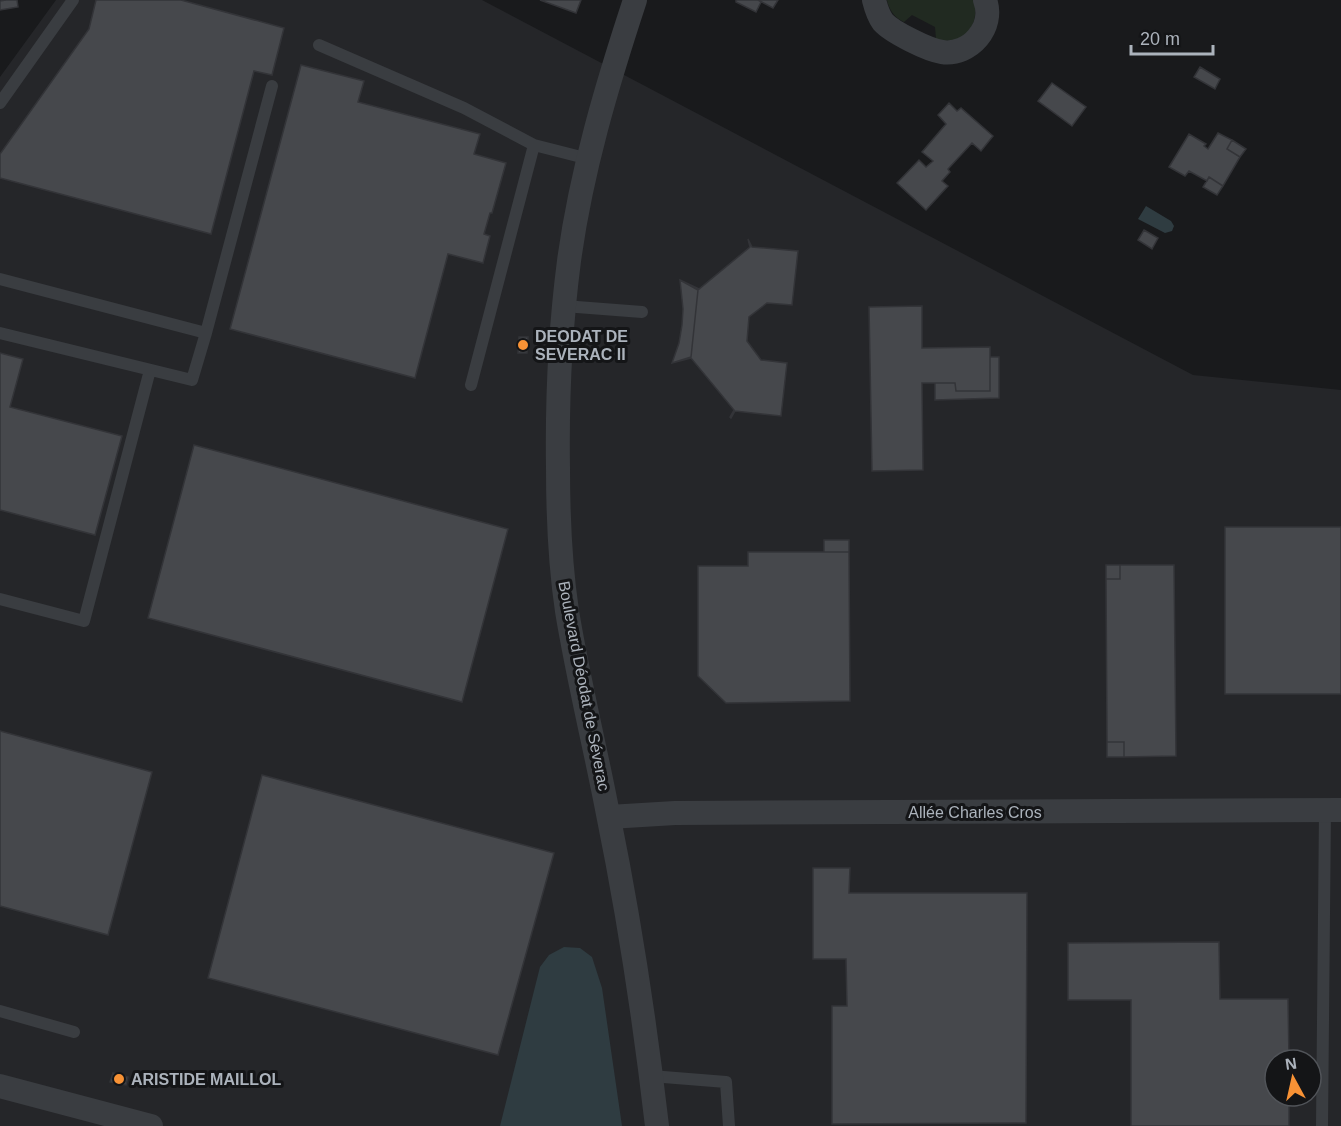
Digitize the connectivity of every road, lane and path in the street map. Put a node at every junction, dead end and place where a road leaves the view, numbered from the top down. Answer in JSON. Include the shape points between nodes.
{"nodes":[{"id":1,"x":73,"y":0,"type":"edge"},
{"id":2,"x":635,"y":0,"type":"edge"},
{"id":3,"x":874,"y":0,"type":"edge"},
{"id":4,"x":985,"y":0,"type":"edge"},
{"id":5,"x":319,"y":45,"type":"dead end"},
{"id":6,"x":272,"y":86,"type":"dead end"},
{"id":7,"x":0,"y":103,"type":"edge"},
{"id":8,"x":534,"y":145,"type":"junction"},
{"id":9,"x":590,"y":159,"type":"junction"},
{"id":10,"x":0,"y":279,"type":"edge"},
{"id":11,"x":564,"y":306,"type":"junction"},
{"id":12,"x":642,"y":312,"type":"dead end"},
{"id":13,"x":0,"y":333,"type":"edge"},
{"id":14,"x":206,"y":333,"type":"junction"},
{"id":15,"x":150,"y":370,"type":"junction"},
{"id":16,"x":471,"y":385,"type":"dead end"},
{"id":17,"x":0,"y":599,"type":"edge"},
{"id":18,"x":1333,"y":810,"type":"edge"},
{"id":19,"x":609,"y":817,"type":"junction"},
{"id":20,"x":0,"y":1011,"type":"edge"},
{"id":21,"x":74,"y":1032,"type":"dead end"},
{"id":22,"x":651,"y":1076,"type":"junction"},
{"id":23,"x":0,"y":1086,"type":"edge"},
{"id":24,"x":151,"y":1126,"type":"edge"},
{"id":25,"x":657,"y":1126,"type":"edge"},
{"id":26,"x":729,"y":1126,"type":"edge"},
{"id":27,"x":1322,"y":1126,"type":"edge"}],
"edges":[{"from":1,"to":7,"type":"lane"},
{"from":2,"to":9,"type":"street","name":"Boulevard Déodat de Séverac","via":[[610,73]]},
{"from":3,"to":4,"type":"street","via":[[884,23],[894,31],[942,52],[960,49],[976,40],[987,18]]},
{"from":5,"to":8,"type":"lane","via":[[464,108]]},
{"from":6,"to":14,"type":"lane"},
{"from":8,"to":9,"type":"lane"},
{"from":8,"to":16,"type":"lane"},
{"from":9,"to":11,"type":"street","name":"Boulevard Déodat de Séverac","via":[[569,260]]},
{"from":10,"to":14,"type":"lane"},
{"from":11,"to":12,"type":"lane"},
{"from":11,"to":19,"type":"street","name":"Boulevard Déodat de Séverac","via":[[557,415],[558,521],[567,611]]},
{"from":13,"to":15,"type":"lane"},
{"from":14,"to":15,"type":"lane","via":[[192,380]]},
{"from":15,"to":17,"type":"lane","via":[[84,621]]},
{"from":18,"to":19,"type":"street","name":"Allée Charles Cros","via":[[687,813]]},
{"from":18,"to":27,"type":"lane"},
{"from":19,"to":22,"type":"street","name":"Boulevard Déodat de Séverac"},
{"from":20,"to":21,"type":"lane"},
{"from":22,"to":25,"type":"street","name":"Boulevard Déodat de Séverac"},
{"from":22,"to":26,"type":"lane","via":[[726,1082]]},
{"from":23,"to":24,"type":"street"}]}
